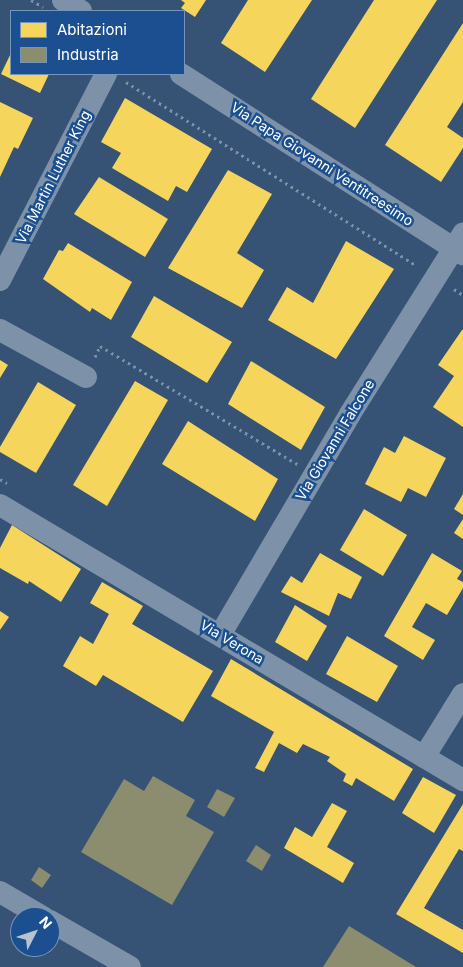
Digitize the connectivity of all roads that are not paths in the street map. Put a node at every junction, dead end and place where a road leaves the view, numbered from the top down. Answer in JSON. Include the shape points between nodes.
{"nodes":[{"id":1,"x":63,"y":0,"type":"edge"},
{"id":2,"x":79,"y":10,"type":"edge"},
{"id":3,"x":183,"y":75,"type":"edge"},
{"id":4,"x":114,"y":76,"type":"edge"},
{"id":5,"x":460,"y":246,"type":"edge"},
{"id":6,"x":0,"y":280,"type":"edge"},
{"id":7,"x":0,"y":330,"type":"edge"},
{"id":8,"x":86,"y":377,"type":"road end"},
{"id":9,"x":0,"y":506,"type":"edge"},
{"id":10,"x":220,"y":635,"type":"junction"},
{"id":11,"x":463,"y":694,"type":"edge"},
{"id":12,"x":424,"y":757,"type":"junction"},
{"id":13,"x":463,"y":780,"type":"edge"},
{"id":14,"x":0,"y":892,"type":"edge"},
{"id":15,"x":26,"y":907,"type":"edge"},
{"id":16,"x":60,"y":927,"type":"edge"},
{"id":17,"x":130,"y":967,"type":"edge"}],
"edges":[{"from":1,"to":2,"type":"street"},
{"from":3,"to":5,"type":"street","name":"Via Papa Giovanni Ventitreesimo"},
{"from":4,"to":6,"type":"street","name":"Via Martin Luther King"},
{"from":5,"to":10,"type":"street","name":"Via Giovanni Falcone","via":[[436,278],[314,475]]},
{"from":7,"to":8,"type":"street"},
{"from":9,"to":10,"type":"street","name":"Via Verona"},
{"from":10,"to":12,"type":"street","name":"Via Verona"},
{"from":11,"to":12,"type":"street"},
{"from":12,"to":13,"type":"street","name":"Via Verona"},
{"from":14,"to":15,"type":"street"},
{"from":16,"to":17,"type":"street"}]}
